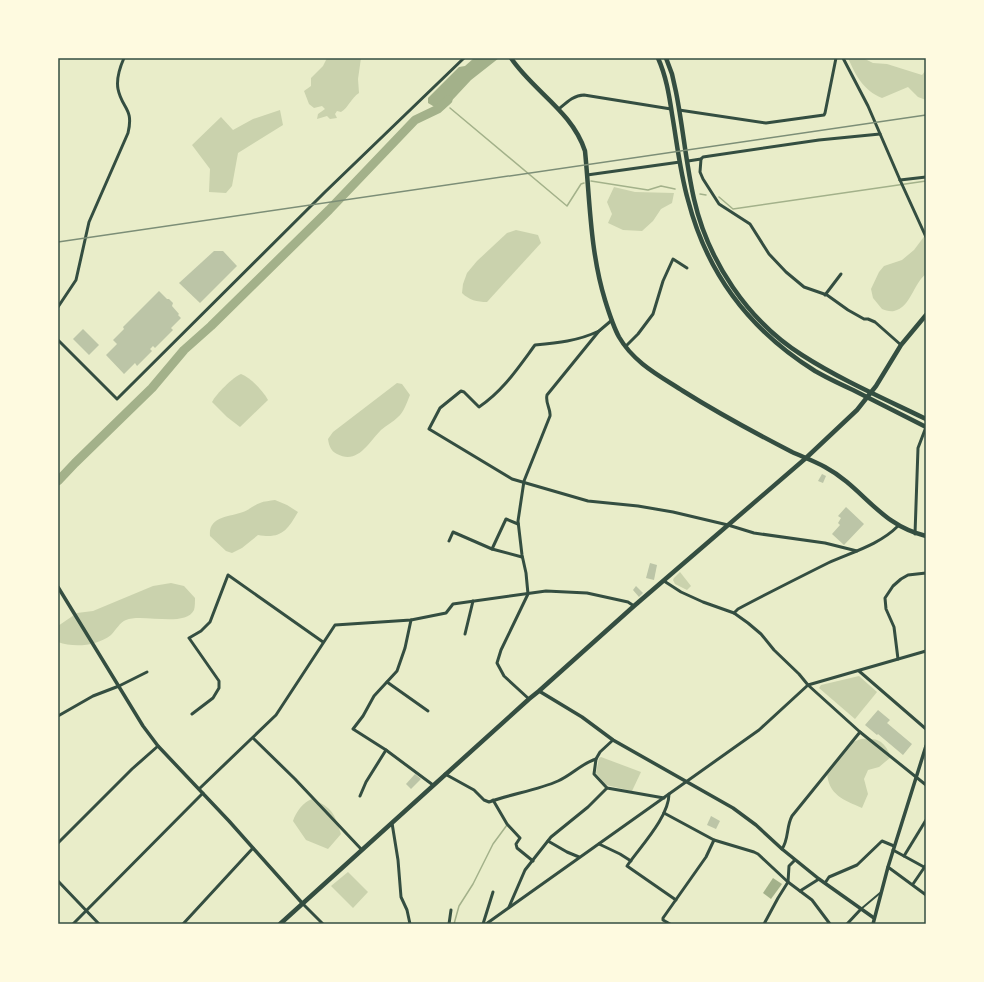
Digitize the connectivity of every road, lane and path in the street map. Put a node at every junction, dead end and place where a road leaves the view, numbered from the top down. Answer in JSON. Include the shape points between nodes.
{"nodes":[{"id":1,"x":124,"y":58,"type":"edge"},
{"id":2,"x":464,"y":58,"type":"edge"},
{"id":3,"x":511,"y":58,"type":"edge"},
{"id":4,"x":658,"y":58,"type":"edge"},
{"id":5,"x":666,"y":58,"type":"edge"},
{"id":6,"x":836,"y":58,"type":"edge"},
{"id":7,"x":843,"y":58,"type":"edge"},
{"id":8,"x":559,"y":109,"type":"junction"},
{"id":9,"x":671,"y":109,"type":"junction"},
{"id":10,"x":680,"y":110,"type":"junction"},
{"id":11,"x":880,"y":134,"type":"junction"},
{"id":12,"x":701,"y":159,"type":"junction"},
{"id":13,"x":688,"y":161,"type":"junction"},
{"id":14,"x":680,"y":162,"type":"junction"},
{"id":15,"x":926,"y":177,"type":"edge"},
{"id":16,"x":587,"y":179,"type":"junction"},
{"id":17,"x":900,"y":181,"type":"junction"},
{"id":18,"x":926,"y":237,"type":"edge"},
{"id":19,"x":687,"y":268,"type":"dead end"},
{"id":20,"x":841,"y":274,"type":"dead end"},
{"id":21,"x":825,"y":294,"type":"junction"},
{"id":22,"x":58,"y":307,"type":"edge"},
{"id":23,"x":926,"y":315,"type":"edge"},
{"id":24,"x":612,"y":320,"type":"junction"},
{"id":25,"x":599,"y":331,"type":"junction"},
{"id":26,"x":58,"y":340,"type":"edge"},
{"id":27,"x":901,"y":345,"type":"junction"},
{"id":28,"x":626,"y":346,"type":"junction"},
{"id":29,"x":872,"y":392,"type":"junction"},
{"id":30,"x":868,"y":397,"type":"junction"},
{"id":31,"x":926,"y":419,"type":"edge"},
{"id":32,"x":926,"y":427,"type":"edge"},
{"id":33,"x":806,"y":458,"type":"junction"},
{"id":34,"x":524,"y":481,"type":"junction"},
{"id":35,"x":518,"y":524,"type":"junction"},
{"id":36,"x":728,"y":525,"type":"junction"},
{"id":37,"x":898,"y":526,"type":"junction"},
{"id":38,"x":915,"y":534,"type":"junction"},
{"id":39,"x":926,"y":536,"type":"edge"},
{"id":40,"x":449,"y":541,"type":"dead end"},
{"id":41,"x":492,"y":549,"type":"junction"},
{"id":42,"x":857,"y":551,"type":"junction"},
{"id":43,"x":522,"y":557,"type":"junction"},
{"id":44,"x":926,"y":573,"type":"edge"},
{"id":45,"x":664,"y":581,"type":"junction"},
{"id":46,"x":58,"y":587,"type":"edge"},
{"id":47,"x":528,"y":594,"type":"junction"},
{"id":48,"x":473,"y":601,"type":"junction"},
{"id":49,"x":634,"y":606,"type":"junction"},
{"id":50,"x":734,"y":613,"type":"junction"},
{"id":51,"x":411,"y":620,"type":"junction"},
{"id":52,"x":465,"y":634,"type":"dead end"},
{"id":53,"x":323,"y":642,"type":"junction"},
{"id":54,"x":926,"y":651,"type":"edge"},
{"id":55,"x":898,"y":659,"type":"junction"},
{"id":56,"x":859,"y":671,"type":"junction"},
{"id":57,"x":148,"y":672,"type":"dead end"},
{"id":58,"x":387,"y":682,"type":"junction"},
{"id":59,"x":119,"y":686,"type":"junction"},
{"id":60,"x":808,"y":686,"type":"junction"},
{"id":61,"x":539,"y":691,"type":"junction"},
{"id":62,"x":529,"y":699,"type":"junction"},
{"id":63,"x":428,"y":711,"type":"dead end"},
{"id":64,"x":192,"y":714,"type":"dead end"},
{"id":65,"x":58,"y":716,"type":"edge"},
{"id":66,"x":926,"y":729,"type":"edge"},
{"id":67,"x":860,"y":732,"type":"junction"},
{"id":68,"x":253,"y":738,"type":"junction"},
{"id":69,"x":613,"y":740,"type":"junction"},
{"id":70,"x":158,"y":746,"type":"junction"},
{"id":71,"x":926,"y":746,"type":"edge"},
{"id":72,"x":386,"y":750,"type":"junction"},
{"id":73,"x":596,"y":759,"type":"junction"},
{"id":74,"x":445,"y":774,"type":"junction"},
{"id":75,"x":916,"y":778,"type":"junction"},
{"id":76,"x":686,"y":782,"type":"junction"},
{"id":77,"x":433,"y":785,"type":"junction"},
{"id":78,"x":926,"y":785,"type":"edge"},
{"id":79,"x":607,"y":788,"type":"junction"},
{"id":80,"x":199,"y":789,"type":"junction"},
{"id":81,"x":203,"y":793,"type":"junction"},
{"id":82,"x":669,"y":794,"type":"junction"},
{"id":83,"x":360,"y":796,"type":"dead end"},
{"id":84,"x":664,"y":798,"type":"junction"},
{"id":85,"x":493,"y":800,"type":"junction"},
{"id":86,"x":664,"y":813,"type":"junction"},
{"id":87,"x":926,"y":820,"type":"edge"},
{"id":88,"x":392,"y":823,"type":"junction"},
{"id":89,"x":714,"y":840,"type":"junction"},
{"id":90,"x":548,"y":841,"type":"junction"},
{"id":91,"x":58,"y":843,"type":"edge"},
{"id":92,"x":599,"y":844,"type":"junction"},
{"id":93,"x":252,"y":848,"type":"junction"},
{"id":94,"x":894,"y":848,"type":"junction"},
{"id":95,"x":782,"y":849,"type":"junction"},
{"id":96,"x":362,"y":850,"type":"junction"},
{"id":97,"x":904,"y":856,"type":"junction"},
{"id":98,"x":579,"y":857,"type":"junction"},
{"id":99,"x":795,"y":860,"type":"junction"},
{"id":100,"x":533,"y":861,"type":"junction"},
{"id":101,"x":631,"y":861,"type":"junction"},
{"id":102,"x":925,"y":866,"type":"edge"},
{"id":103,"x":888,"y":867,"type":"junction"},
{"id":104,"x":819,"y":879,"type":"junction"},
{"id":105,"x":58,"y":881,"type":"edge"},
{"id":106,"x":788,"y":882,"type":"junction"},
{"id":107,"x":825,"y":883,"type":"junction"},
{"id":108,"x":913,"y":884,"type":"junction"},
{"id":109,"x":800,"y":891,"type":"junction"},
{"id":110,"x":493,"y":892,"type":"dead end"},
{"id":111,"x":880,"y":893,"type":"junction"},
{"id":112,"x":926,"y":894,"type":"edge"},
{"id":113,"x":676,"y":900,"type":"junction"},
{"id":114,"x":303,"y":904,"type":"junction"},
{"id":115,"x":509,"y":907,"type":"junction"},
{"id":116,"x":861,"y":909,"type":"junction"},
{"id":117,"x":87,"y":910,"type":"junction"},
{"id":118,"x":451,"y":910,"type":"dead end"},
{"id":119,"x":874,"y":918,"type":"junction"},
{"id":120,"x":73,"y":924,"type":"edge"},
{"id":121,"x":99,"y":924,"type":"edge"},
{"id":122,"x":183,"y":924,"type":"edge"},
{"id":123,"x":280,"y":924,"type":"edge"},
{"id":124,"x":323,"y":924,"type":"edge"},
{"id":125,"x":410,"y":924,"type":"edge"},
{"id":126,"x":449,"y":924,"type":"edge"},
{"id":127,"x":484,"y":924,"type":"edge"},
{"id":128,"x":670,"y":924,"type":"edge"},
{"id":129,"x":764,"y":924,"type":"edge"},
{"id":130,"x":830,"y":924,"type":"edge"},
{"id":131,"x":847,"y":924,"type":"edge"},
{"id":132,"x":873,"y":924,"type":"edge"}],
"edges":[{"from":1,"to":22,"type":"street","via":[[120,68],[118,89],[129,112],[130,125],[89,222],[76,280]]},
{"from":2,"to":26,"type":"street","via":[[117,399]]},
{"from":3,"to":8,"type":"main road"},
{"from":4,"to":9,"type":"main road","via":[[665,76]]},
{"from":5,"to":10,"type":"main road"},
{"from":6,"to":10,"type":"street","via":[[824,115],[766,123]]},
{"from":7,"to":11,"type":"street"},
{"from":8,"to":9,"type":"street","via":[[569,100],[584,95]]},
{"from":8,"to":16,"type":"main road","via":[[582,140]]},
{"from":9,"to":14,"type":"main road"},
{"from":10,"to":13,"type":"main road"},
{"from":11,"to":12,"type":"street","via":[[741,151]]},
{"from":11,"to":17,"type":"street"},
{"from":12,"to":13,"type":"street"},
{"from":12,"to":21,"type":"street","via":[[700,172],[719,204],[750,224],[769,254],[786,272],[804,287]]},
{"from":13,"to":29,"type":"main road","via":[[694,200],[702,225],[726,277],[738,294],[763,322],[789,345],[815,363]]},
{"from":14,"to":16,"type":"street"},
{"from":14,"to":30,"type":"main road","via":[[688,200],[706,253],[735,300],[758,326],[797,359],[817,372]]},
{"from":15,"to":17,"type":"street"},
{"from":16,"to":24,"type":"main road","via":[[594,253]]},
{"from":17,"to":18,"type":"street"},
{"from":19,"to":28,"type":"street","via":[[673,259],[653,314]]},
{"from":20,"to":21,"type":"street"},
{"from":21,"to":27,"type":"street","via":[[848,310],[875,322]]},
{"from":23,"to":27,"type":"main road"},
{"from":24,"to":25,"type":"street"},
{"from":24,"to":28,"type":"main road"},
{"from":25,"to":34,"type":"street","via":[[546,395],[550,416]]},
{"from":25,"to":34,"type":"street","via":[[564,343],[535,346],[507,383],[491,399],[479,407],[461,391],[444,403],[435,415],[429,429],[501,473],[512,479]]},
{"from":27,"to":29,"type":"main road"},
{"from":28,"to":33,"type":"main road","via":[[662,379],[754,432]]},
{"from":29,"to":30,"type":"main road"},
{"from":29,"to":31,"type":"main road"},
{"from":30,"to":32,"type":"main road"},
{"from":30,"to":33,"type":"main road"},
{"from":32,"to":38,"type":"street","via":[[918,448]]},
{"from":33,"to":36,"type":"main road"},
{"from":33,"to":37,"type":"main road","via":[[836,473]]},
{"from":34,"to":35,"type":"street"},
{"from":34,"to":36,"type":"street","via":[[588,501],[645,507]]},
{"from":35,"to":41,"type":"street","via":[[506,519]]},
{"from":35,"to":43,"type":"street"},
{"from":36,"to":42,"type":"street","via":[[754,533],[825,543]]},
{"from":36,"to":45,"type":"main road"},
{"from":37,"to":38,"type":"main road"},
{"from":37,"to":42,"type":"street","via":[[891,533]]},
{"from":38,"to":39,"type":"main road"},
{"from":40,"to":41,"type":"street","via":[[453,532]]},
{"from":41,"to":43,"type":"street"},
{"from":42,"to":50,"type":"street"},
{"from":43,"to":47,"type":"street"},
{"from":44,"to":55,"type":"street","via":[[908,575],[901,579],[885,598],[886,609],[894,627]]},
{"from":45,"to":49,"type":"main road"},
{"from":45,"to":50,"type":"street","via":[[681,592]]},
{"from":46,"to":59,"type":"street"},
{"from":47,"to":48,"type":"street"},
{"from":47,"to":49,"type":"street","via":[[546,591],[587,594],[628,602]]},
{"from":47,"to":62,"type":"street","via":[[497,663],[504,676]]},
{"from":48,"to":51,"type":"street","via":[[453,604],[446,613]]},
{"from":48,"to":52,"type":"street"},
{"from":49,"to":61,"type":"main road"},
{"from":50,"to":60,"type":"street","via":[[760,634]]},
{"from":51,"to":53,"type":"street","via":[[335,625]]},
{"from":51,"to":58,"type":"street","via":[[397,671]]},
{"from":53,"to":64,"type":"street","via":[[228,576],[210,622],[202,631],[190,638],[219,681],[220,688],[213,698]]},
{"from":53,"to":68,"type":"street","via":[[276,715]]},
{"from":54,"to":55,"type":"street"},
{"from":55,"to":56,"type":"street"},
{"from":56,"to":60,"type":"street"},
{"from":56,"to":66,"type":"street"},
{"from":57,"to":59,"type":"street"},
{"from":58,"to":63,"type":"street"},
{"from":58,"to":72,"type":"street","via":[[374,696],[354,729]]},
{"from":59,"to":65,"type":"street","via":[[93,696]]},
{"from":59,"to":70,"type":"street"},
{"from":60,"to":67,"type":"street"},
{"from":60,"to":76,"type":"street","via":[[759,730]]},
{"from":61,"to":62,"type":"main road"},
{"from":61,"to":69,"type":"street","via":[[582,717]]},
{"from":62,"to":74,"type":"main road"},
{"from":67,"to":75,"type":"street"},
{"from":67,"to":95,"type":"street","via":[[792,816]]},
{"from":68,"to":80,"type":"street"},
{"from":68,"to":96,"type":"street"},
{"from":69,"to":73,"type":"street"},
{"from":69,"to":76,"type":"street"},
{"from":70,"to":80,"type":"street"},
{"from":70,"to":91,"type":"street"},
{"from":71,"to":75,"type":"street"},
{"from":72,"to":77,"type":"street"},
{"from":72,"to":83,"type":"street"},
{"from":73,"to":79,"type":"street","via":[[594,774]]},
{"from":73,"to":85,"type":"street","via":[[588,761],[568,777],[556,782]]},
{"from":74,"to":77,"type":"main road"},
{"from":74,"to":85,"type":"street","via":[[474,790],[484,800]]},
{"from":75,"to":78,"type":"street"},
{"from":75,"to":94,"type":"street"},
{"from":76,"to":82,"type":"street"},
{"from":76,"to":95,"type":"street","via":[[741,814]]},
{"from":77,"to":88,"type":"main road"},
{"from":79,"to":84,"type":"street"},
{"from":79,"to":90,"type":"street"},
{"from":80,"to":81,"type":"street"},
{"from":81,"to":93,"type":"street"},
{"from":81,"to":117,"type":"street"},
{"from":82,"to":84,"type":"street"},
{"from":82,"to":86,"type":"street"},
{"from":84,"to":92,"type":"street"},
{"from":85,"to":100,"type":"street","via":[[507,824],[520,838],[516,844],[517,848]]},
{"from":86,"to":89,"type":"street"},
{"from":86,"to":101,"type":"street"},
{"from":87,"to":97,"type":"street"},
{"from":88,"to":96,"type":"main road"},
{"from":88,"to":125,"type":"street","via":[[401,897]]},
{"from":89,"to":106,"type":"street","via":[[754,852]]},
{"from":89,"to":113,"type":"street","via":[[706,857]]},
{"from":90,"to":98,"type":"street"},
{"from":90,"to":100,"type":"street"},
{"from":92,"to":98,"type":"street"},
{"from":92,"to":101,"type":"street"},
{"from":93,"to":114,"type":"street"},
{"from":93,"to":122,"type":"street"},
{"from":94,"to":97,"type":"street"},
{"from":94,"to":103,"type":"street"},
{"from":94,"to":107,"type":"street","via":[[882,841],[857,865],[829,877]]},
{"from":95,"to":99,"type":"street"},
{"from":96,"to":114,"type":"main road"},
{"from":97,"to":102,"type":"street"},
{"from":98,"to":115,"type":"street"},
{"from":99,"to":104,"type":"street"},
{"from":99,"to":106,"type":"street","via":[[789,866]]},
{"from":100,"to":115,"type":"street","via":[[525,870]]},
{"from":101,"to":113,"type":"street","via":[[627,866]]},
{"from":102,"to":108,"type":"street"},
{"from":103,"to":108,"type":"street"},
{"from":103,"to":111,"type":"street"},
{"from":104,"to":107,"type":"street"},
{"from":104,"to":109,"type":"street"},
{"from":105,"to":117,"type":"street"},
{"from":106,"to":109,"type":"street"},
{"from":106,"to":129,"type":"street"},
{"from":107,"to":116,"type":"street"},
{"from":108,"to":112,"type":"street"},
{"from":109,"to":130,"type":"street","via":[[812,900]]},
{"from":110,"to":127,"type":"street"},
{"from":111,"to":116,"type":"street"},
{"from":111,"to":119,"type":"street"},
{"from":113,"to":128,"type":"street","via":[[663,918]]},
{"from":114,"to":123,"type":"main road"},
{"from":114,"to":124,"type":"street"},
{"from":115,"to":127,"type":"street"},
{"from":116,"to":119,"type":"street"},
{"from":116,"to":131,"type":"street"},
{"from":117,"to":120,"type":"street"},
{"from":117,"to":121,"type":"street"},
{"from":118,"to":126,"type":"street"},
{"from":119,"to":132,"type":"street"}]}
